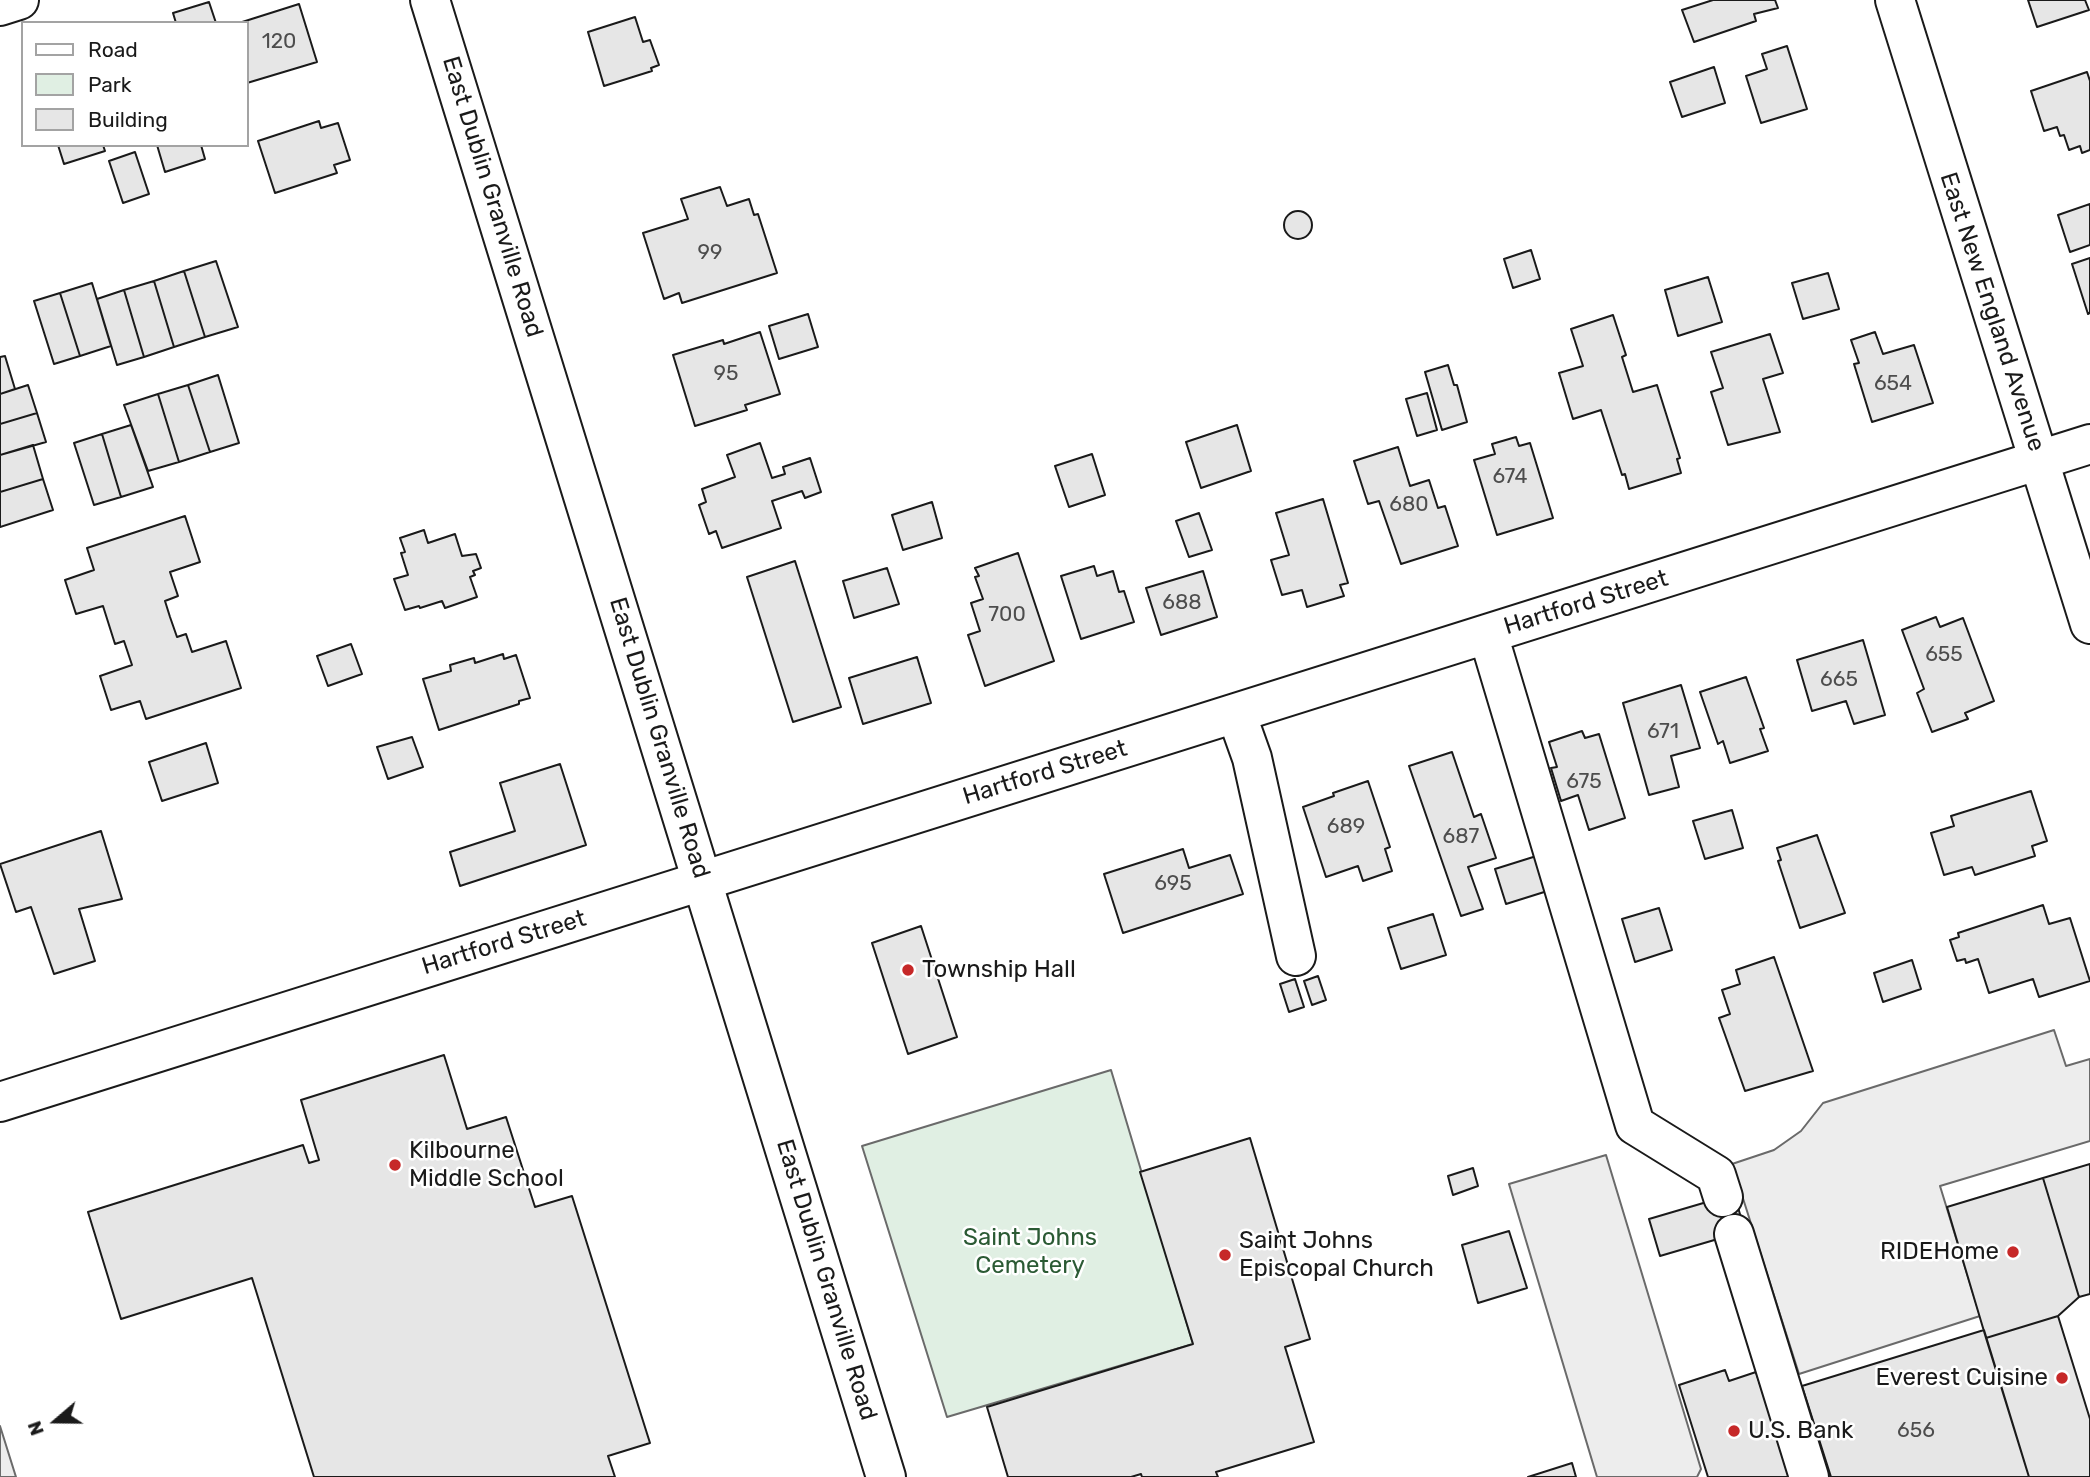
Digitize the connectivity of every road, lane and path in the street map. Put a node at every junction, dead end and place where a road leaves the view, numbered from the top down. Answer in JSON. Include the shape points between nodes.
{"nodes":[{"id":1,"x":19,"y":0,"type":"edge"},
{"id":2,"x":430,"y":0,"type":"edge"},
{"id":3,"x":1895,"y":0,"type":"edge"},
{"id":4,"x":0,"y":6,"type":"edge"},
{"id":5,"x":2090,"y":444,"type":"edge"},
{"id":6,"x":2039,"y":460,"type":"junction"},
{"id":7,"x":2090,"y":624,"type":"edge"},
{"id":8,"x":1488,"y":634,"type":"junction"},
{"id":9,"x":1237,"y":713,"type":"junction"},
{"id":10,"x":702,"y":881,"type":"junction"},
{"id":11,"x":1296,"y":956,"type":"dead end"},
{"id":12,"x":0,"y":1102,"type":"edge"},
{"id":13,"x":1723,"y":1197,"type":"dead end"},
{"id":14,"x":1734,"y":1234,"type":"dead end"},
{"id":15,"x":886,"y":1477,"type":"edge"},
{"id":16,"x":1809,"y":1477,"type":"edge"}],
"edges":[{"from":1,"to":4,"type":"street"},
{"from":2,"to":10,"type":"street","name":"East Dublin Granville Road"},
{"from":3,"to":6,"type":"street","name":"East New England Avenue"},
{"from":5,"to":6,"type":"street","name":"Hartford Street"},
{"from":6,"to":7,"type":"street","name":"East New England Avenue"},
{"from":6,"to":8,"type":"street","name":"Hartford Street"},
{"from":8,"to":9,"type":"street","name":"Hartford Street"},
{"from":8,"to":13,"type":"street","via":[[1635,1125],[1716,1175]]},
{"from":9,"to":10,"type":"street","name":"Hartford Street"},
{"from":9,"to":11,"type":"street","via":[[1252,758]]},
{"from":10,"to":12,"type":"street","name":"Hartford Street"},
{"from":10,"to":15,"type":"street","name":"East Dublin Granville Road"},
{"from":14,"to":16,"type":"street"}]}
